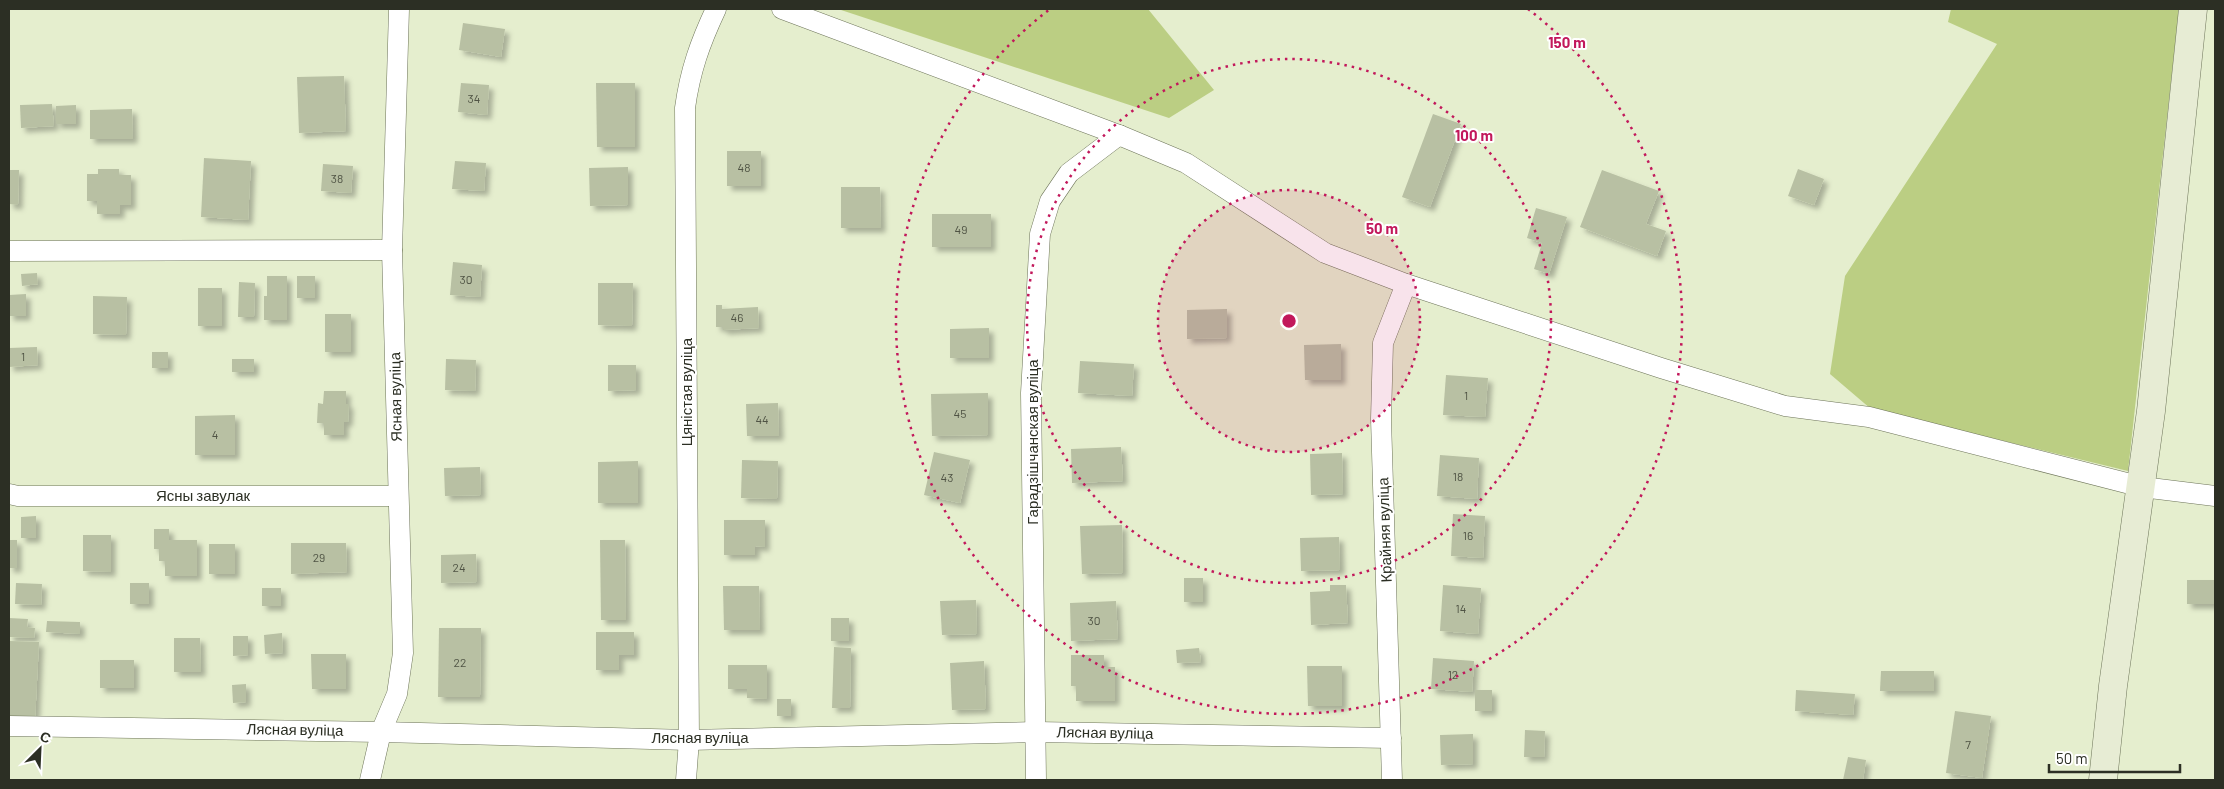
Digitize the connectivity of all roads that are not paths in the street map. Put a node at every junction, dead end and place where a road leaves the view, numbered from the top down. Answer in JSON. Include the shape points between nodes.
{"nodes":[{"id":1,"x":399,"y":9,"type":"edge"},
{"id":2,"x":716,"y":9,"type":"edge"},
{"id":3,"x":782,"y":9,"type":"edge"},
{"id":4,"x":2193,"y":9,"type":"edge"},
{"id":5,"x":1119,"y":135,"type":"junction"},
{"id":6,"x":392,"y":250,"type":"junction"},
{"id":7,"x":9,"y":251,"type":"edge"},
{"id":8,"x":1406,"y":284,"type":"junction"},
{"id":9,"x":2142,"y":487,"type":"junction"},
{"id":10,"x":9,"y":494,"type":"edge"},
{"id":11,"x":398,"y":496,"type":"junction"},
{"id":12,"x":2215,"y":496,"type":"edge"},
{"id":13,"x":9,"y":726,"type":"edge"},
{"id":14,"x":381,"y":732,"type":"junction"},
{"id":15,"x":1036,"y":732,"type":"junction"},
{"id":16,"x":1391,"y":738,"type":"junction"},
{"id":17,"x":689,"y":740,"type":"junction"},
{"id":18,"x":370,"y":780,"type":"edge"},
{"id":19,"x":686,"y":780,"type":"edge"},
{"id":20,"x":1036,"y":780,"type":"edge"},
{"id":21,"x":1392,"y":780,"type":"edge"},
{"id":22,"x":2103,"y":780,"type":"edge"}],
"edges":[{"from":1,"to":6,"type":"street","name":"Ясная вуліца"},
{"from":2,"to":17,"type":"street","name":"Цяністая вуліца","via":[[698,48],[685,108]]},
{"from":3,"to":5,"type":"street"},
{"from":4,"to":9,"type":"main road"},
{"from":5,"to":8,"type":"street","via":[[1186,163],[1325,253]]},
{"from":5,"to":15,"type":"street","name":"Гарадзішчанская вуліца","via":[[1069,173],[1050,201],[1040,234],[1031,393]]},
{"from":6,"to":7,"type":"street"},
{"from":6,"to":11,"type":"street","name":"Ясная вуліца"},
{"from":8,"to":9,"type":"street","via":[[1785,406],[1868,417]]},
{"from":8,"to":16,"type":"street","name":"Крайняя вуліца","via":[[1383,343],[1381,419]]},
{"from":9,"to":12,"type":"street"},
{"from":9,"to":22,"type":"main road"},
{"from":10,"to":11,"type":"street","name":"Ясны завулак"},
{"from":11,"to":14,"type":"street","name":"Ясная вуліца","via":[[403,653],[397,694]]},
{"from":13,"to":14,"type":"street","name":"Лясная вуліца"},
{"from":14,"to":17,"type":"street","name":"Лясная вуліца"},
{"from":14,"to":18,"type":"street","name":"Ясная вуліца"},
{"from":15,"to":16,"type":"street","name":"Лясная вуліца"},
{"from":15,"to":17,"type":"street","name":"Лясная вуліца"},
{"from":15,"to":20,"type":"street","name":"Гарадзішчанская вуліца"},
{"from":16,"to":21,"type":"street","name":"Крайняя вуліца"},
{"from":17,"to":19,"type":"street","name":"Цяністая вуліца"}]}
